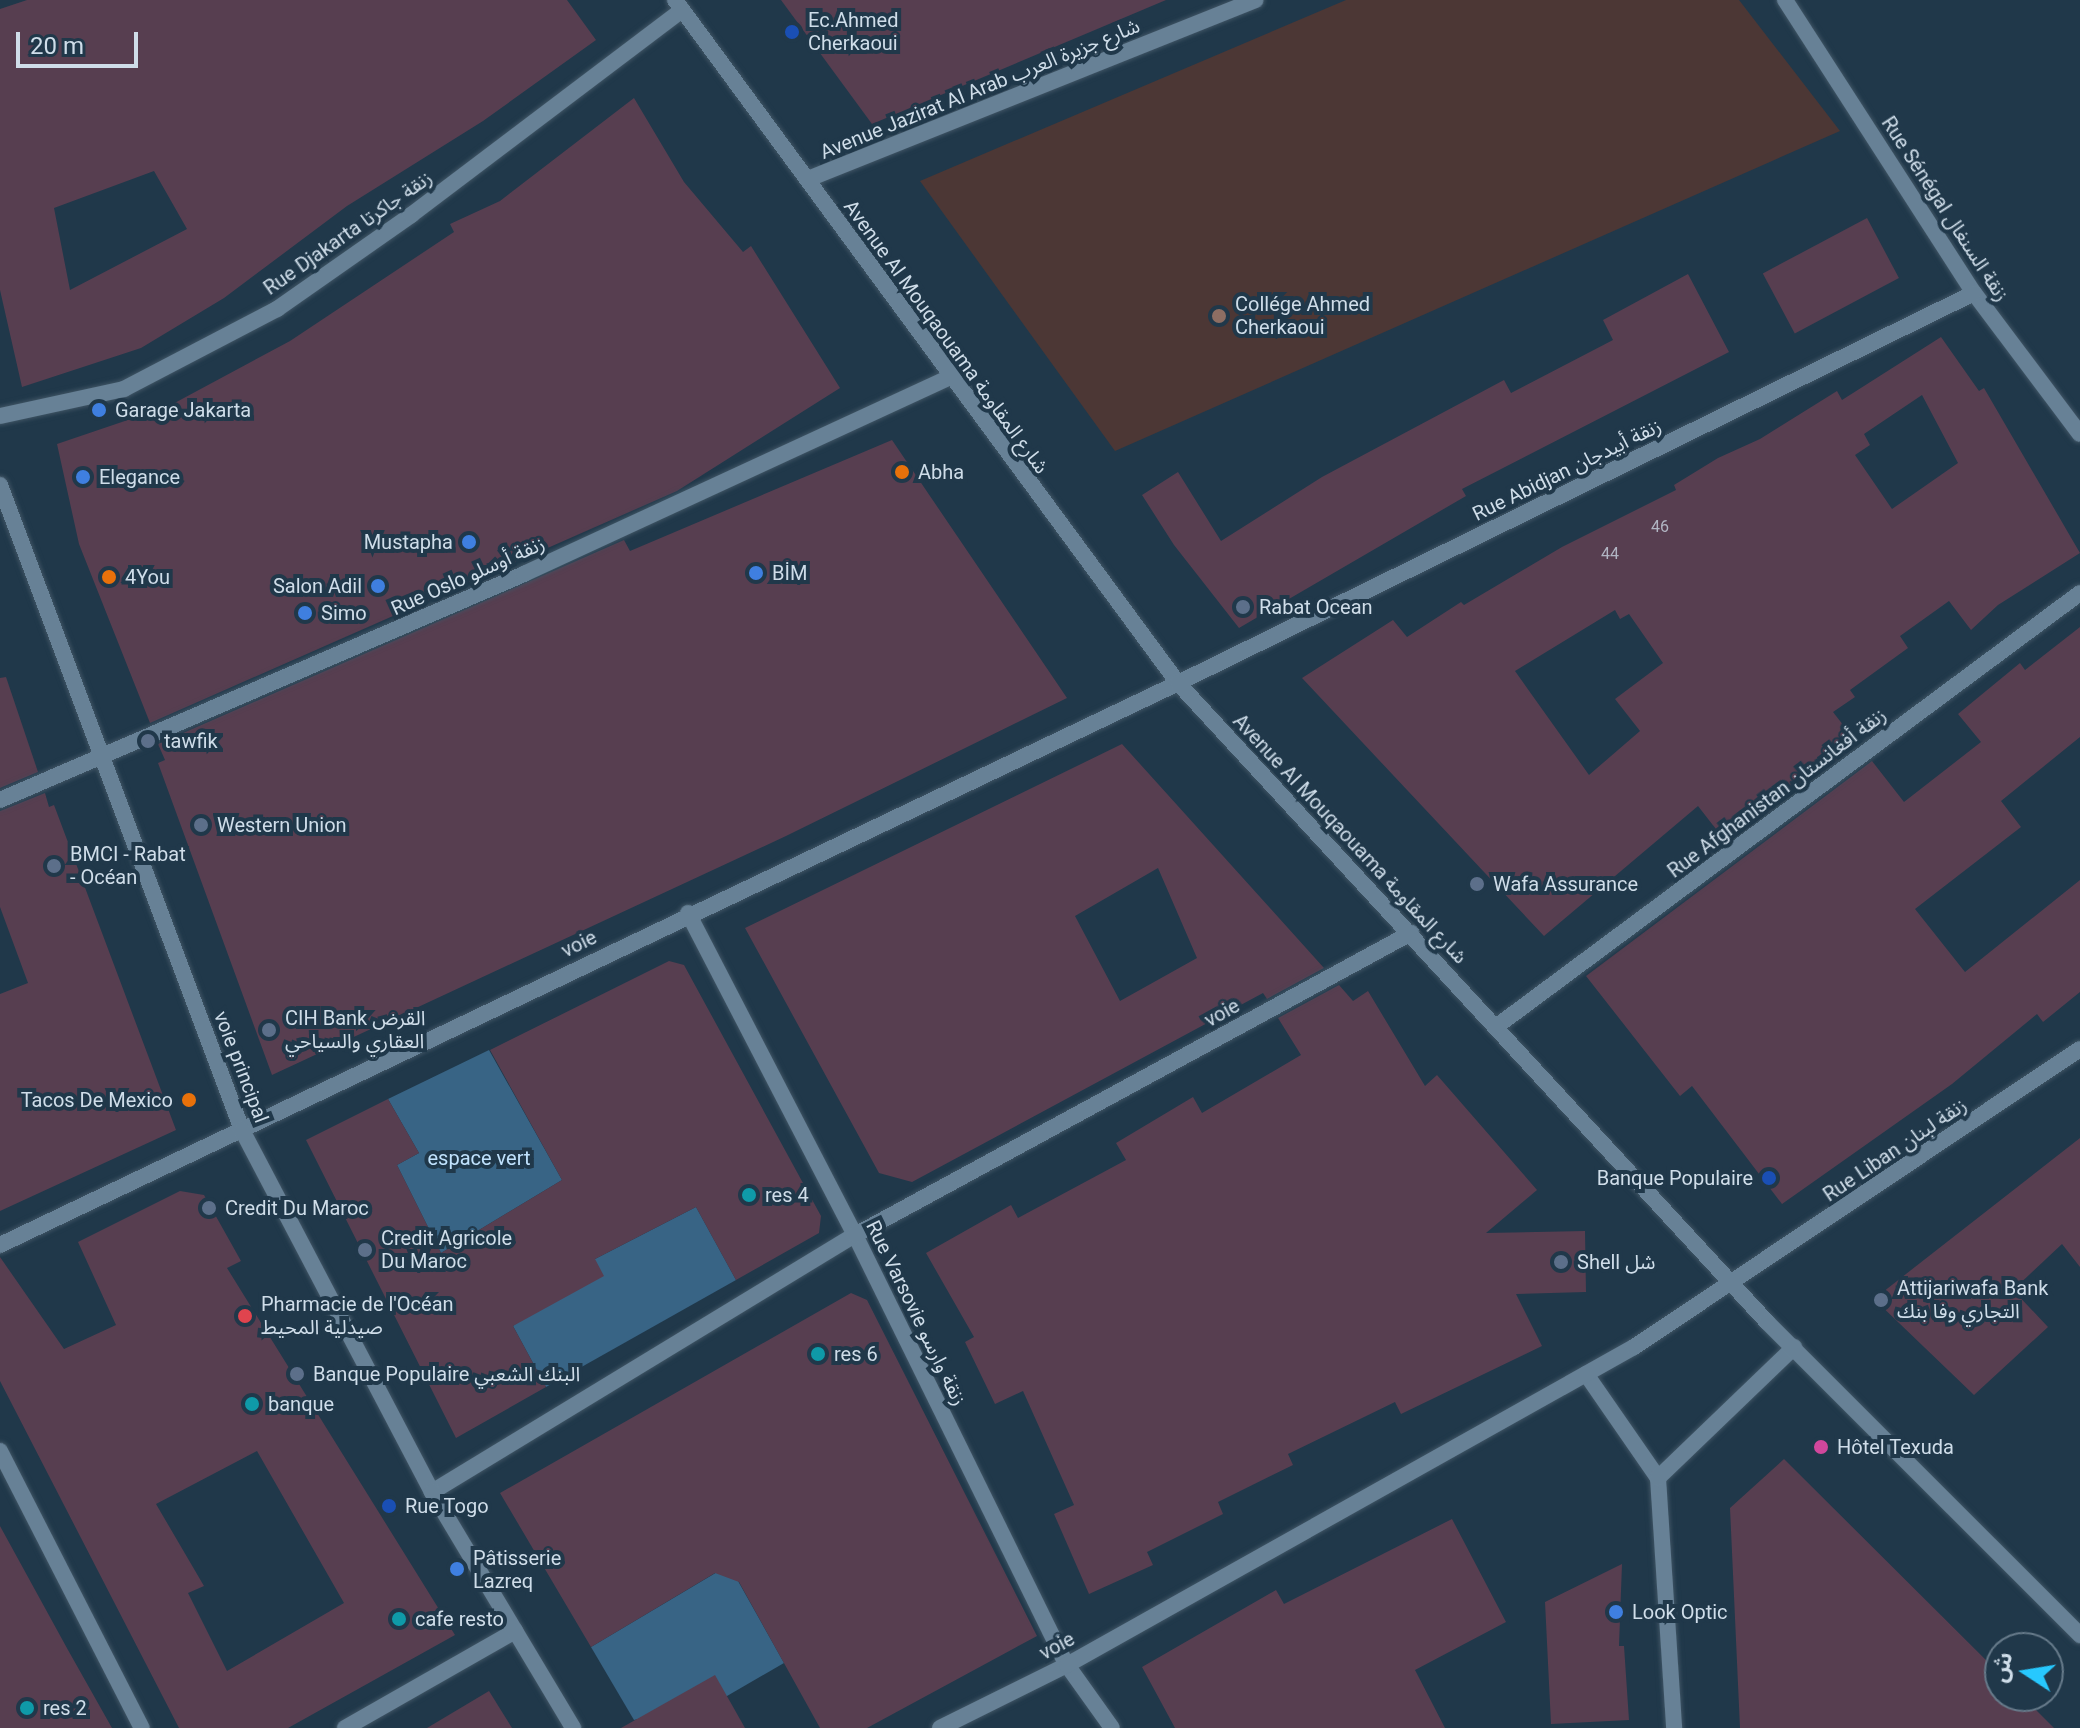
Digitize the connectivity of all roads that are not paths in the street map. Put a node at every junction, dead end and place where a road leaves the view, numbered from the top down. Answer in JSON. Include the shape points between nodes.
{"nodes":[{"id":1,"x":1256,"y":0,"type":"edge"},
{"id":2,"x":1785,"y":0,"type":"edge"},
{"id":3,"x":679,"y":5,"type":"edge"},
{"id":4,"x":808,"y":179,"type":"junction"},
{"id":5,"x":1974,"y":293,"type":"junction"},
{"id":6,"x":948,"y":378,"type":"junction"},
{"id":7,"x":0,"y":416,"type":"edge"},
{"id":8,"x":2080,"y":434,"type":"edge"},
{"id":9,"x":0,"y":485,"type":"edge"},
{"id":10,"x":2080,"y":593,"type":"edge"},
{"id":11,"x":1178,"y":683,"type":"junction"},
{"id":12,"x":102,"y":756,"type":"junction"},
{"id":13,"x":0,"y":800,"type":"edge"},
{"id":14,"x":688,"y":913,"type":"junction"},
{"id":15,"x":1411,"y":933,"type":"junction"},
{"id":16,"x":1497,"y":1026,"type":"junction"},
{"id":17,"x":2080,"y":1049,"type":"edge"},
{"id":18,"x":242,"y":1130,"type":"junction"},
{"id":19,"x":855,"y":1235,"type":"junction"},
{"id":20,"x":0,"y":1245,"type":"edge"},
{"id":21,"x":1733,"y":1285,"type":"junction"},
{"id":22,"x":1794,"y":1347,"type":"junction"},
{"id":23,"x":1586,"y":1374,"type":"junction"},
{"id":24,"x":0,"y":1451,"type":"edge"},
{"id":25,"x":1658,"y":1478,"type":"junction"},
{"id":26,"x":432,"y":1492,"type":"junction"},
{"id":27,"x":515,"y":1631,"type":"junction"},
{"id":28,"x":2080,"y":1635,"type":"edge"},
{"id":29,"x":1067,"y":1665,"type":"junction"},
{"id":30,"x":142,"y":1728,"type":"edge"},
{"id":31,"x":345,"y":1728,"type":"edge"},
{"id":32,"x":573,"y":1728,"type":"edge"},
{"id":33,"x":940,"y":1728,"type":"edge"},
{"id":34,"x":1112,"y":1728,"type":"edge"},
{"id":35,"x":1674,"y":1728,"type":"edge"}],
"edges":[{"from":1,"to":4,"type":"street","name":"Avenue Jazirat Al Arab شارع جزيرة العرب"},
{"from":2,"to":5,"type":"street","name":"Rue Sénégal زنقة السنغال"},
{"from":3,"to":4,"type":"street","name":"Avenue Al Mouqaouama شارع المقاومة"},
{"from":3,"to":7,"type":"street","name":"Rue Djakarta زنقة جاكرتا","via":[[411,215],[277,309],[124,389]]},
{"from":4,"to":6,"type":"street","name":"Avenue Al Mouqaouama شارع المقاومة"},
{"from":5,"to":8,"type":"street","name":"Rue Sénégal زنقة السنغال"},
{"from":5,"to":11,"type":"street","name":"Rue Abidjan زنقة أبيدجان"},
{"from":6,"to":11,"type":"street","name":"Avenue Al Mouqaouama شارع المقاومة"},
{"from":6,"to":12,"type":"street","name":"Rue Oslo زنقة أوسلو","via":[[524,574]]},
{"from":9,"to":12,"type":"street","name":"voie principal"},
{"from":10,"to":16,"type":"street","name":"Rue Afghanistan زنقة أفغانستان"},
{"from":11,"to":14,"type":"street","name":"voie"},
{"from":11,"to":15,"type":"street","name":"Avenue Al Mouqaouama شارع المقاومة"},
{"from":12,"to":13,"type":"street","name":"Rue Oslo زنقة أوسلو"},
{"from":12,"to":18,"type":"street","name":"voie principal"},
{"from":14,"to":18,"type":"street","name":"voie"},
{"from":14,"to":19,"type":"street","name":"Rue Varsovie زنقة وارسو"},
{"from":15,"to":16,"type":"street","name":"Avenue Al Mouqaouama شارع المقاومة"},
{"from":15,"to":19,"type":"street","name":"voie"},
{"from":16,"to":21,"type":"street","name":"Avenue Al Mouqaouama شارع المقاومة"},
{"from":17,"to":21,"type":"street","name":"Rue Liban زنقة لبنان"},
{"from":18,"to":20,"type":"street","name":"voie"},
{"from":18,"to":26,"type":"street","name":"voie principal"},
{"from":19,"to":26,"type":"street","name":"voie"},
{"from":19,"to":29,"type":"street","name":"Rue Varsovie زنقة وارسو"},
{"from":21,"to":22,"type":"street","name":"Avenue Al Mouqaouama شارع المقاومة"},
{"from":21,"to":23,"type":"street","name":"voie"},
{"from":22,"to":25,"type":"street"},
{"from":22,"to":28,"type":"street","name":"Avenue Al Mouqaouama شارع المقاومة"},
{"from":23,"to":25,"type":"street"},
{"from":23,"to":29,"type":"street","name":"voie"},
{"from":24,"to":30,"type":"street"},
{"from":25,"to":35,"type":"street"},
{"from":26,"to":27,"type":"street","name":"voie principal"},
{"from":27,"to":31,"type":"street"},
{"from":27,"to":32,"type":"street","name":"voie principal"},
{"from":29,"to":33,"type":"street","name":"voie"},
{"from":29,"to":34,"type":"street","name":"Rue Varsovie زنقة وارسو"}]}
